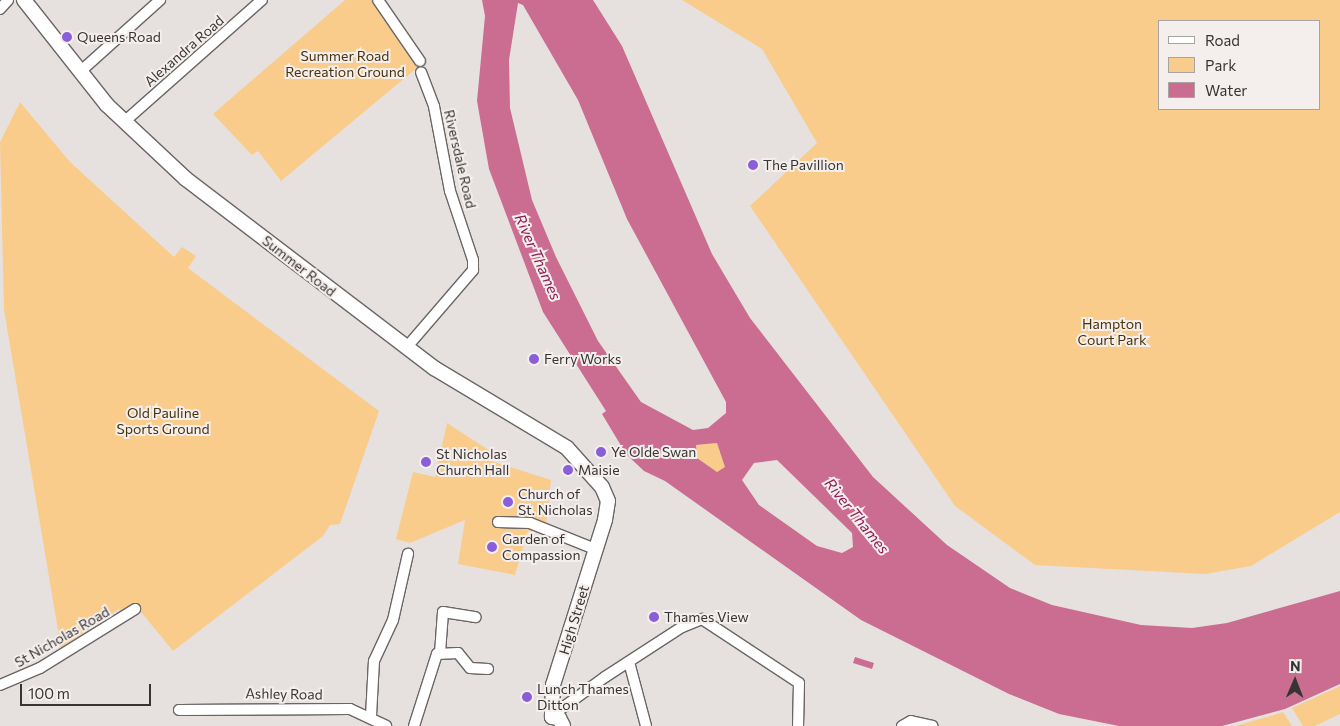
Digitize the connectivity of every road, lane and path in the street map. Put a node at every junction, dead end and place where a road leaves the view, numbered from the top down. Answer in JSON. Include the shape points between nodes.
{"nodes":[{"id":1,"x":8,"y":0,"type":"edge"},
{"id":2,"x":24,"y":0,"type":"edge"},
{"id":3,"x":160,"y":0,"type":"edge"},
{"id":4,"x":262,"y":0,"type":"edge"},
{"id":5,"x":378,"y":0,"type":"edge"},
{"id":6,"x":0,"y":9,"type":"edge"},
{"id":7,"x":82,"y":70,"type":"junction"},
{"id":8,"x":124,"y":122,"type":"junction"},
{"id":9,"x":406,"y":348,"type":"junction"},
{"id":10,"x":606,"y":494,"type":"joint"},
{"id":11,"x":498,"y":522,"type":"dead end"},
{"id":12,"x":595,"y":549,"type":"junction"},
{"id":13,"x":408,"y":554,"type":"dead end"},
{"id":14,"x":135,"y":609,"type":"dead end"},
{"id":15,"x":476,"y":617,"type":"dead end"},
{"id":16,"x":440,"y":653,"type":"junction"},
{"id":17,"x":629,"y":662,"type":"junction"},
{"id":18,"x":488,"y":669,"type":"dead end"},
{"id":19,"x":0,"y":685,"type":"edge"},
{"id":20,"x":179,"y":710,"type":"dead end"},
{"id":21,"x":371,"y":716,"type":"junction"},
{"id":22,"x":554,"y":722,"type":"edge"},
{"id":23,"x":386,"y":726,"type":"edge"},
{"id":24,"x":414,"y":726,"type":"edge"},
{"id":25,"x":646,"y":726,"type":"edge"},
{"id":26,"x":798,"y":726,"type":"edge"},
{"id":27,"x":902,"y":726,"type":"edge"},
{"id":28,"x":932,"y":726,"type":"edge"}],
"edges":[{"from":1,"to":6,"type":"street"},
{"from":2,"to":7,"type":"street","name":"Summer Road"},
{"from":3,"to":7,"type":"street"},
{"from":4,"to":8,"type":"street","name":"Alexandra Road"},
{"from":5,"to":9,"type":"street","name":"Riversdale Road","via":[[421,66],[434,106],[450,191],[474,260],[473,270]]},
{"from":7,"to":8,"type":"street","name":"Summer Road"},
{"from":8,"to":9,"type":"street","name":"Summer Road","via":[[192,183]]},
{"from":9,"to":10,"type":"street","name":"Summer Road","via":[[493,406],[550,436],[582,462]]},
{"from":10,"to":12,"type":"street","name":"High Street","via":[[605,520]]},
{"from":11,"to":12,"type":"street","via":[[530,523]]},
{"from":12,"to":22,"type":"street","name":"High Street","via":[[552,685]]},
{"from":13,"to":21,"type":"street","via":[[393,620],[374,660]]},
{"from":14,"to":19,"type":"street","name":"St Nicholas Road","via":[[40,668]]},
{"from":15,"to":16,"type":"street","via":[[443,612]]},
{"from":16,"to":18,"type":"street","via":[[458,653],[470,668]]},
{"from":16,"to":24,"type":"street"},
{"from":17,"to":22,"type":"street","via":[[563,707]]},
{"from":17,"to":25,"type":"street"},
{"from":17,"to":26,"type":"street","via":[[682,627],[702,619],[795,680],[801,692]]},
{"from":20,"to":21,"type":"street","name":"Ashley Road","via":[[331,708]]},
{"from":21,"to":23,"type":"street","name":"Ashley Road"},
{"from":27,"to":28,"type":"street","via":[[911,720]]}]}
